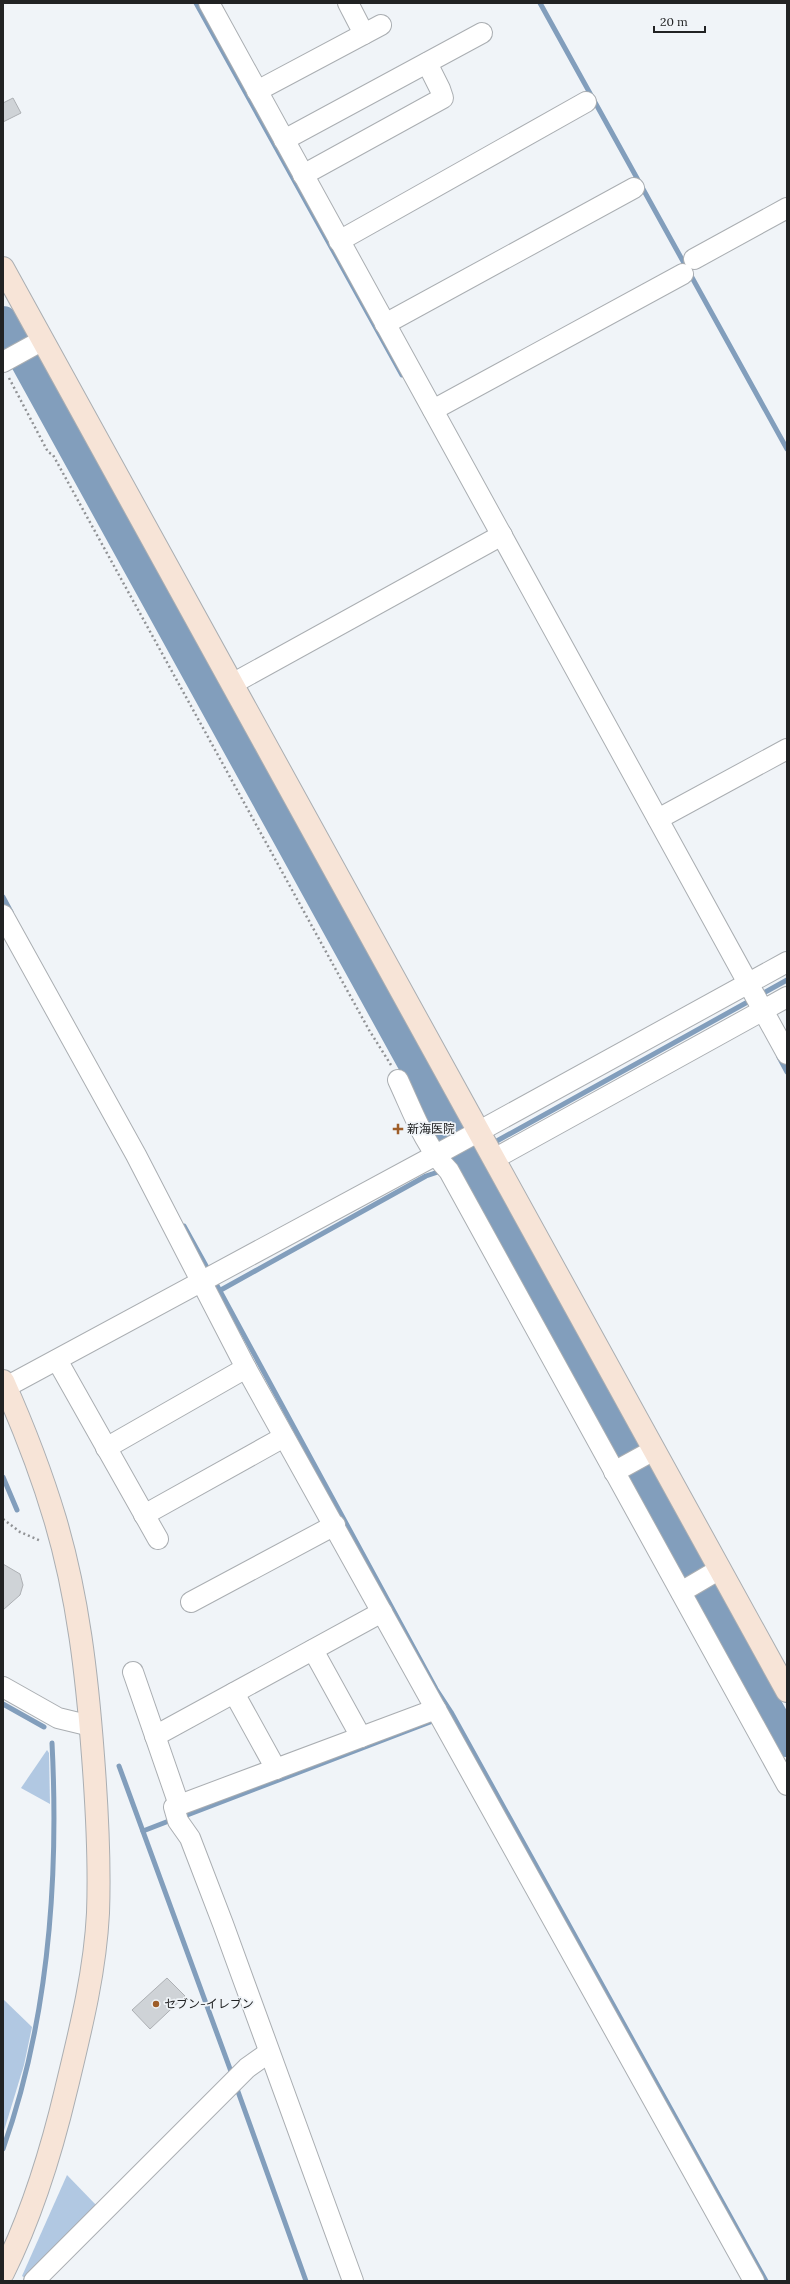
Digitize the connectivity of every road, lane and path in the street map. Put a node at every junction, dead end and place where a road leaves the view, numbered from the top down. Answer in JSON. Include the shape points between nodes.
{"nodes":[{"id":1,"x":209,"y":3,"type":"edge"},
{"id":2,"x":348,"y":3,"type":"edge"},
{"id":3,"x":482,"y":33,"type":"dead end"},
{"id":4,"x":427,"y":63,"type":"junction"},
{"id":5,"x":257,"y":91,"type":"junction"},
{"id":6,"x":586,"y":102,"type":"dead end"},
{"id":7,"x":284,"y":140,"type":"junction"},
{"id":8,"x":303,"y":175,"type":"junction"},
{"id":9,"x":634,"y":188,"type":"dead end"},
{"id":10,"x":787,"y":208,"type":"edge"},
{"id":11,"x":339,"y":241,"type":"junction"},
{"id":12,"x":3,"y":268,"type":"edge"},
{"id":13,"x":386,"y":324,"type":"junction"},
{"id":14,"x":19,"y":356,"type":"edge"},
{"id":15,"x":433,"y":410,"type":"junction"},
{"id":16,"x":496,"y":538,"type":"junction"},
{"id":17,"x":232,"y":684,"type":"junction"},
{"id":18,"x":787,"y":748,"type":"edge"},
{"id":19,"x":658,"y":819,"type":"junction"},
{"id":20,"x":3,"y":915,"type":"edge"},
{"id":21,"x":787,"y":962,"type":"edge"},
{"id":22,"x":787,"y":997,"type":"edge"},
{"id":23,"x":756,"y":1003,"type":"junction"},
{"id":24,"x":787,"y":1054,"type":"edge"},
{"id":25,"x":398,"y":1080,"type":"joint"},
{"id":26,"x":473,"y":1134,"type":"junction"},
{"id":27,"x":439,"y":1154,"type":"junction"},
{"id":28,"x":494,"y":1159,"type":"junction"},
{"id":29,"x":210,"y":1278,"type":"junction"},
{"id":30,"x":57,"y":1360,"type":"junction"},
{"id":31,"x":246,"y":1368,"type":"junction"},
{"id":32,"x":4,"y":1384,"type":"edge"},
{"id":33,"x":284,"y":1436,"type":"junction"},
{"id":34,"x":106,"y":1448,"type":"junction"},
{"id":35,"x":648,"y":1453,"type":"junction"},
{"id":36,"x":618,"y":1470,"type":"junction"},
{"id":37,"x":144,"y":1515,"type":"junction"},
{"id":38,"x":3,"y":1519,"type":"edge"},
{"id":39,"x":335,"y":1525,"type":"junction"},
{"id":40,"x":158,"y":1539,"type":"dead end"},
{"id":41,"x":47,"y":1543,"type":"dead end"},
{"id":42,"x":714,"y":1573,"type":"junction"},
{"id":43,"x":683,"y":1591,"type":"junction"},
{"id":44,"x":190,"y":1602,"type":"dead end"},
{"id":45,"x":382,"y":1612,"type":"junction"},
{"id":46,"x":313,"y":1650,"type":"junction"},
{"id":47,"x":133,"y":1672,"type":"dead end"},
{"id":48,"x":3,"y":1687,"type":"edge"},
{"id":49,"x":787,"y":1691,"type":"edge"},
{"id":50,"x":234,"y":1693,"type":"junction"},
{"id":51,"x":439,"y":1715,"type":"junction"},
{"id":52,"x":91,"y":1726,"type":"junction"},
{"id":53,"x":155,"y":1736,"type":"junction"},
{"id":54,"x":361,"y":1737,"type":"junction"},
{"id":55,"x":276,"y":1769,"type":"junction"},
{"id":56,"x":787,"y":1785,"type":"edge"},
{"id":57,"x":178,"y":1813,"type":"junction"},
{"id":58,"x":268,"y":2053,"type":"junction"},
{"id":59,"x":3,"y":2273,"type":"edge"},
{"id":60,"x":34,"y":2281,"type":"edge"},
{"id":61,"x":353,"y":2281,"type":"edge"},
{"id":62,"x":754,"y":2281,"type":"edge"}],
"edges":[{"from":1,"to":5,"type":"street"},
{"from":2,"to":5,"type":"street","via":[[373,29]]},
{"from":3,"to":4,"type":"street"},
{"from":4,"to":7,"type":"street"},
{"from":4,"to":8,"type":"street","via":[[443,98]]},
{"from":5,"to":7,"type":"street"},
{"from":6,"to":11,"type":"street"},
{"from":7,"to":8,"type":"street"},
{"from":8,"to":11,"type":"street"},
{"from":9,"to":13,"type":"street"},
{"from":10,"to":15,"type":"street"},
{"from":11,"to":13,"type":"street"},
{"from":12,"to":14,"type":"street"},
{"from":13,"to":15,"type":"street"},
{"from":14,"to":17,"type":"street"},
{"from":14,"to":25,"type":"path","via":[[48,452],[53,454]]},
{"from":15,"to":16,"type":"street"},
{"from":16,"to":17,"type":"street"},
{"from":16,"to":19,"type":"street"},
{"from":17,"to":26,"type":"street"},
{"from":18,"to":19,"type":"street"},
{"from":19,"to":23,"type":"street"},
{"from":20,"to":29,"type":"street","via":[[128,1142]]},
{"from":21,"to":23,"type":"street"},
{"from":22,"to":23,"type":"street"},
{"from":23,"to":24,"type":"street"},
{"from":23,"to":26,"type":"street"},
{"from":23,"to":28,"type":"street"},
{"from":25,"to":27,"type":"street"},
{"from":26,"to":27,"type":"street"},
{"from":26,"to":28,"type":"street"},
{"from":27,"to":29,"type":"street"},
{"from":27,"to":36,"type":"street"},
{"from":28,"to":35,"type":"street"},
{"from":29,"to":30,"type":"street"},
{"from":29,"to":31,"type":"street"},
{"from":30,"to":32,"type":"street"},
{"from":30,"to":34,"type":"street"},
{"from":31,"to":33,"type":"street"},
{"from":31,"to":34,"type":"street"},
{"from":32,"to":52,"type":"street","via":[[37,1462],[70,1577],[84,1659]]},
{"from":33,"to":37,"type":"street"},
{"from":33,"to":39,"type":"street"},
{"from":34,"to":37,"type":"street"},
{"from":35,"to":36,"type":"street"},
{"from":35,"to":42,"type":"street"},
{"from":36,"to":43,"type":"street"},
{"from":37,"to":40,"type":"street"},
{"from":38,"to":41,"type":"path","via":[[20,1532]]},
{"from":39,"to":44,"type":"street"},
{"from":39,"to":45,"type":"street"},
{"from":42,"to":43,"type":"street"},
{"from":42,"to":49,"type":"street"},
{"from":43,"to":56,"type":"street"},
{"from":45,"to":46,"type":"street"},
{"from":45,"to":51,"type":"street"},
{"from":46,"to":50,"type":"street"},
{"from":46,"to":54,"type":"street"},
{"from":47,"to":53,"type":"street"},
{"from":48,"to":52,"type":"street","via":[[58,1718]]},
{"from":50,"to":53,"type":"street"},
{"from":50,"to":55,"type":"street"},
{"from":51,"to":54,"type":"street"},
{"from":51,"to":62,"type":"street"},
{"from":52,"to":59,"type":"street","via":[[99,1830],[98,1915],[84,2017],[41,2181]]},
{"from":53,"to":57,"type":"street"},
{"from":54,"to":55,"type":"street"},
{"from":55,"to":57,"type":"street"},
{"from":57,"to":58,"type":"street","via":[[190,1838]]},
{"from":58,"to":60,"type":"street","via":[[247,2068]]},
{"from":58,"to":61,"type":"street","via":[[277,2071]]}]}
